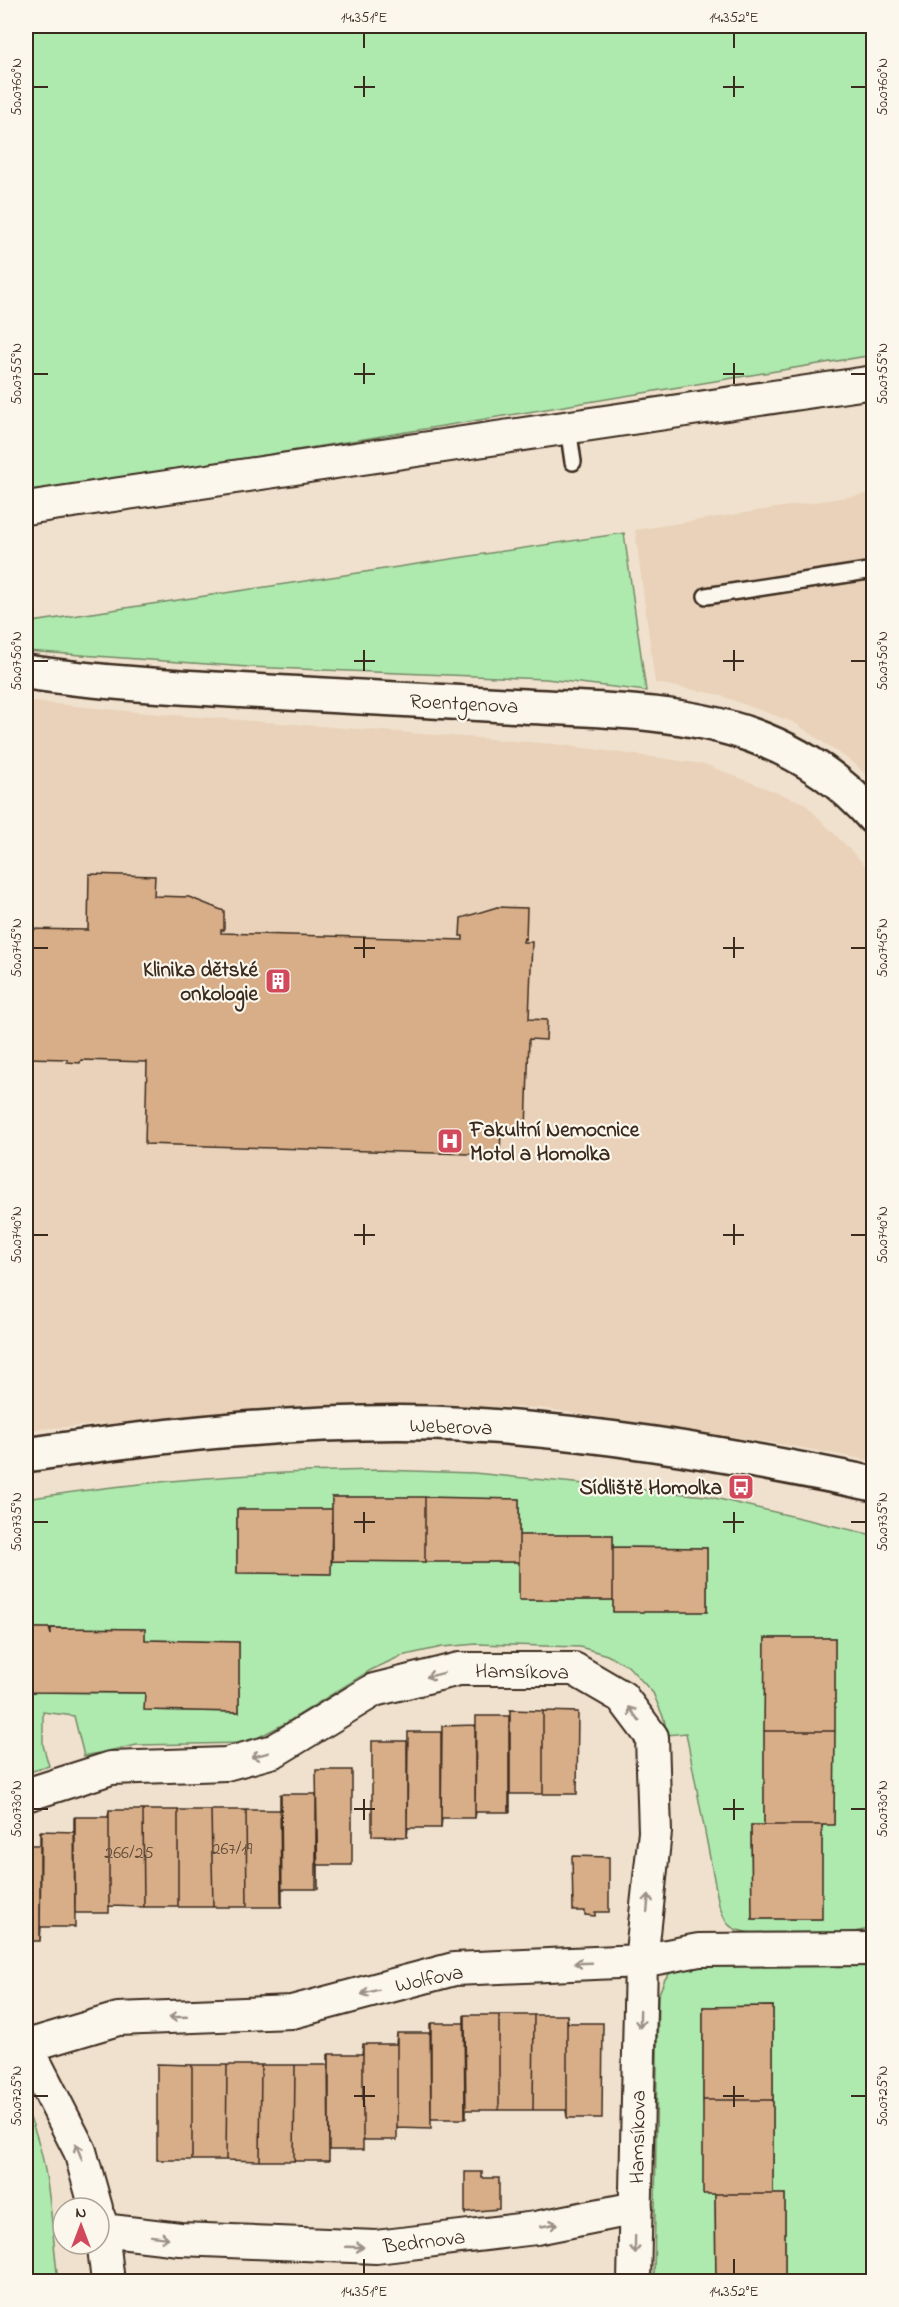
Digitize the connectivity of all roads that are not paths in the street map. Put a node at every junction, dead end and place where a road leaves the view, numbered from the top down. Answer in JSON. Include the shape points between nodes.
{"nodes":[{"id":1,"x":873,"y":382,"type":"edge"},
{"id":2,"x":568,"y":427,"type":"junction"},
{"id":3,"x":573,"y":462,"type":"dead end"},
{"id":4,"x":26,"y":508,"type":"edge"},
{"id":5,"x":873,"y":570,"type":"edge"},
{"id":6,"x":706,"y":596,"type":"dead end"},
{"id":7,"x":26,"y":672,"type":"edge"},
{"id":8,"x":873,"y":818,"type":"edge"},
{"id":9,"x":26,"y":1455,"type":"edge"},
{"id":10,"x":873,"y":1484,"type":"edge"},
{"id":11,"x":26,"y":1795,"type":"edge"},
{"id":12,"x":873,"y":1949,"type":"edge"},
{"id":13,"x":641,"y":1961,"type":"junction"},
{"id":14,"x":26,"y":2045,"type":"edge"},
{"id":15,"x":93,"y":2196,"type":"edge"},
{"id":16,"x":636,"y":2208,"type":"junction"},
{"id":17,"x":111,"y":2221,"type":"edge"},
{"id":18,"x":104,"y":2256,"type":"edge"},
{"id":19,"x":108,"y":2282,"type":"edge"},
{"id":20,"x":634,"y":2282,"type":"edge"}],
"edges":[{"from":1,"to":2,"type":"street"},
{"from":2,"to":3,"type":"lane"},
{"from":2,"to":4,"type":"street"},
{"from":5,"to":6,"type":"lane"},
{"from":7,"to":8,"type":"street","name":"Roentgenova","via":[[188,687],[564,708],[693,720],[750,734],[788,750],[831,777]]},
{"from":9,"to":10,"type":"street","name":"Weberova","via":[[273,1426],[432,1423],[540,1430],[684,1447]]},
{"from":13,"to":11,"type":"street","name":"Hamsíkova","one_way":true,"via":[[655,1832],[652,1737],[622,1697],[574,1669],[459,1669],[374,1690],[274,1751],[226,1764],[111,1768]]},
{"from":12,"to":13,"type":"street","name":"Wolfova","via":[[699,1950]]},
{"from":13,"to":14,"type":"street","name":"Wolfova","one_way":true,"via":[[454,1969],[292,2013],[118,2019]]},
{"from":13,"to":16,"type":"street","name":"Hamsíkova","one_way":true},
{"from":15,"to":14,"type":"street","one_way":true,"via":[[80,2151]]},
{"from":17,"to":16,"type":"street","name":"Bedrnova","one_way":true,"via":[[180,2239],[376,2247],[536,2228]]},
{"from":16,"to":20,"type":"street","name":"Hamsíkova","one_way":true},
{"from":18,"to":19,"type":"street"}]}
